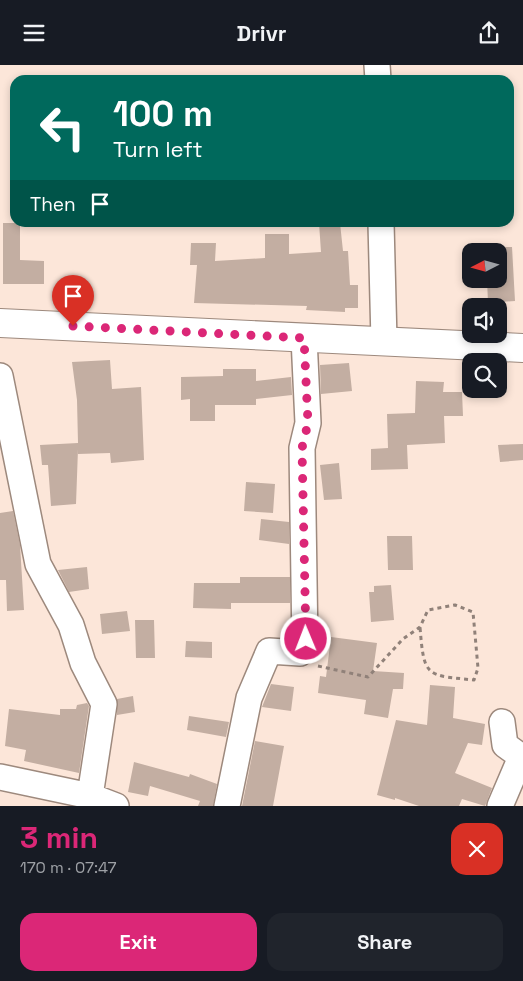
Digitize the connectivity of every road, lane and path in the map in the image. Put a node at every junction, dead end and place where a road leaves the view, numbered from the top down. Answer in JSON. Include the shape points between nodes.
{"nodes":[{"id":1,"x":381,"y":227,"type":"edge"},
{"id":2,"x":0,"y":323,"type":"edge"},
{"id":3,"x":304,"y":338,"type":"junction"},
{"id":4,"x":384,"y":341,"type":"junction"},
{"id":5,"x":523,"y":348,"type":"edge"},
{"id":6,"x":0,"y":376,"type":"edge"},
{"id":7,"x":420,"y":627,"type":"junction"},
{"id":8,"x":318,"y":657,"type":"dead end"},
{"id":9,"x":502,"y":721,"type":"dead end"},
{"id":10,"x":522,"y":758,"type":"edge"},
{"id":11,"x":0,"y":777,"type":"edge"},
{"id":12,"x":90,"y":796,"type":"junction"},
{"id":13,"x":116,"y":806,"type":"edge"},
{"id":14,"x":227,"y":806,"type":"edge"},
{"id":15,"x":500,"y":806,"type":"edge"}],
"edges":[{"from":1,"to":4,"type":"street"},
{"from":2,"to":3,"type":"main road"},
{"from":3,"to":4,"type":"main road"},
{"from":3,"to":14,"type":"street","via":[[308,423],[302,448],[305,647],[300,653],[292,654],[269,651],[249,698]]},
{"from":4,"to":5,"type":"main road"},
{"from":6,"to":12,"type":"street","via":[[38,564],[71,625],[83,663],[104,704]]},
{"from":7,"to":7,"type":"path","via":[[428,610],[456,605],[473,613],[478,668],[474,680],[440,677],[428,669],[422,657]]},
{"from":7,"to":8,"type":"path","via":[[403,639],[368,677],[318,666]]},
{"from":9,"to":10,"type":"street","via":[[505,745]]},
{"from":10,"to":15,"type":"street"},
{"from":11,"to":12,"type":"street"},
{"from":12,"to":13,"type":"street"}]}
